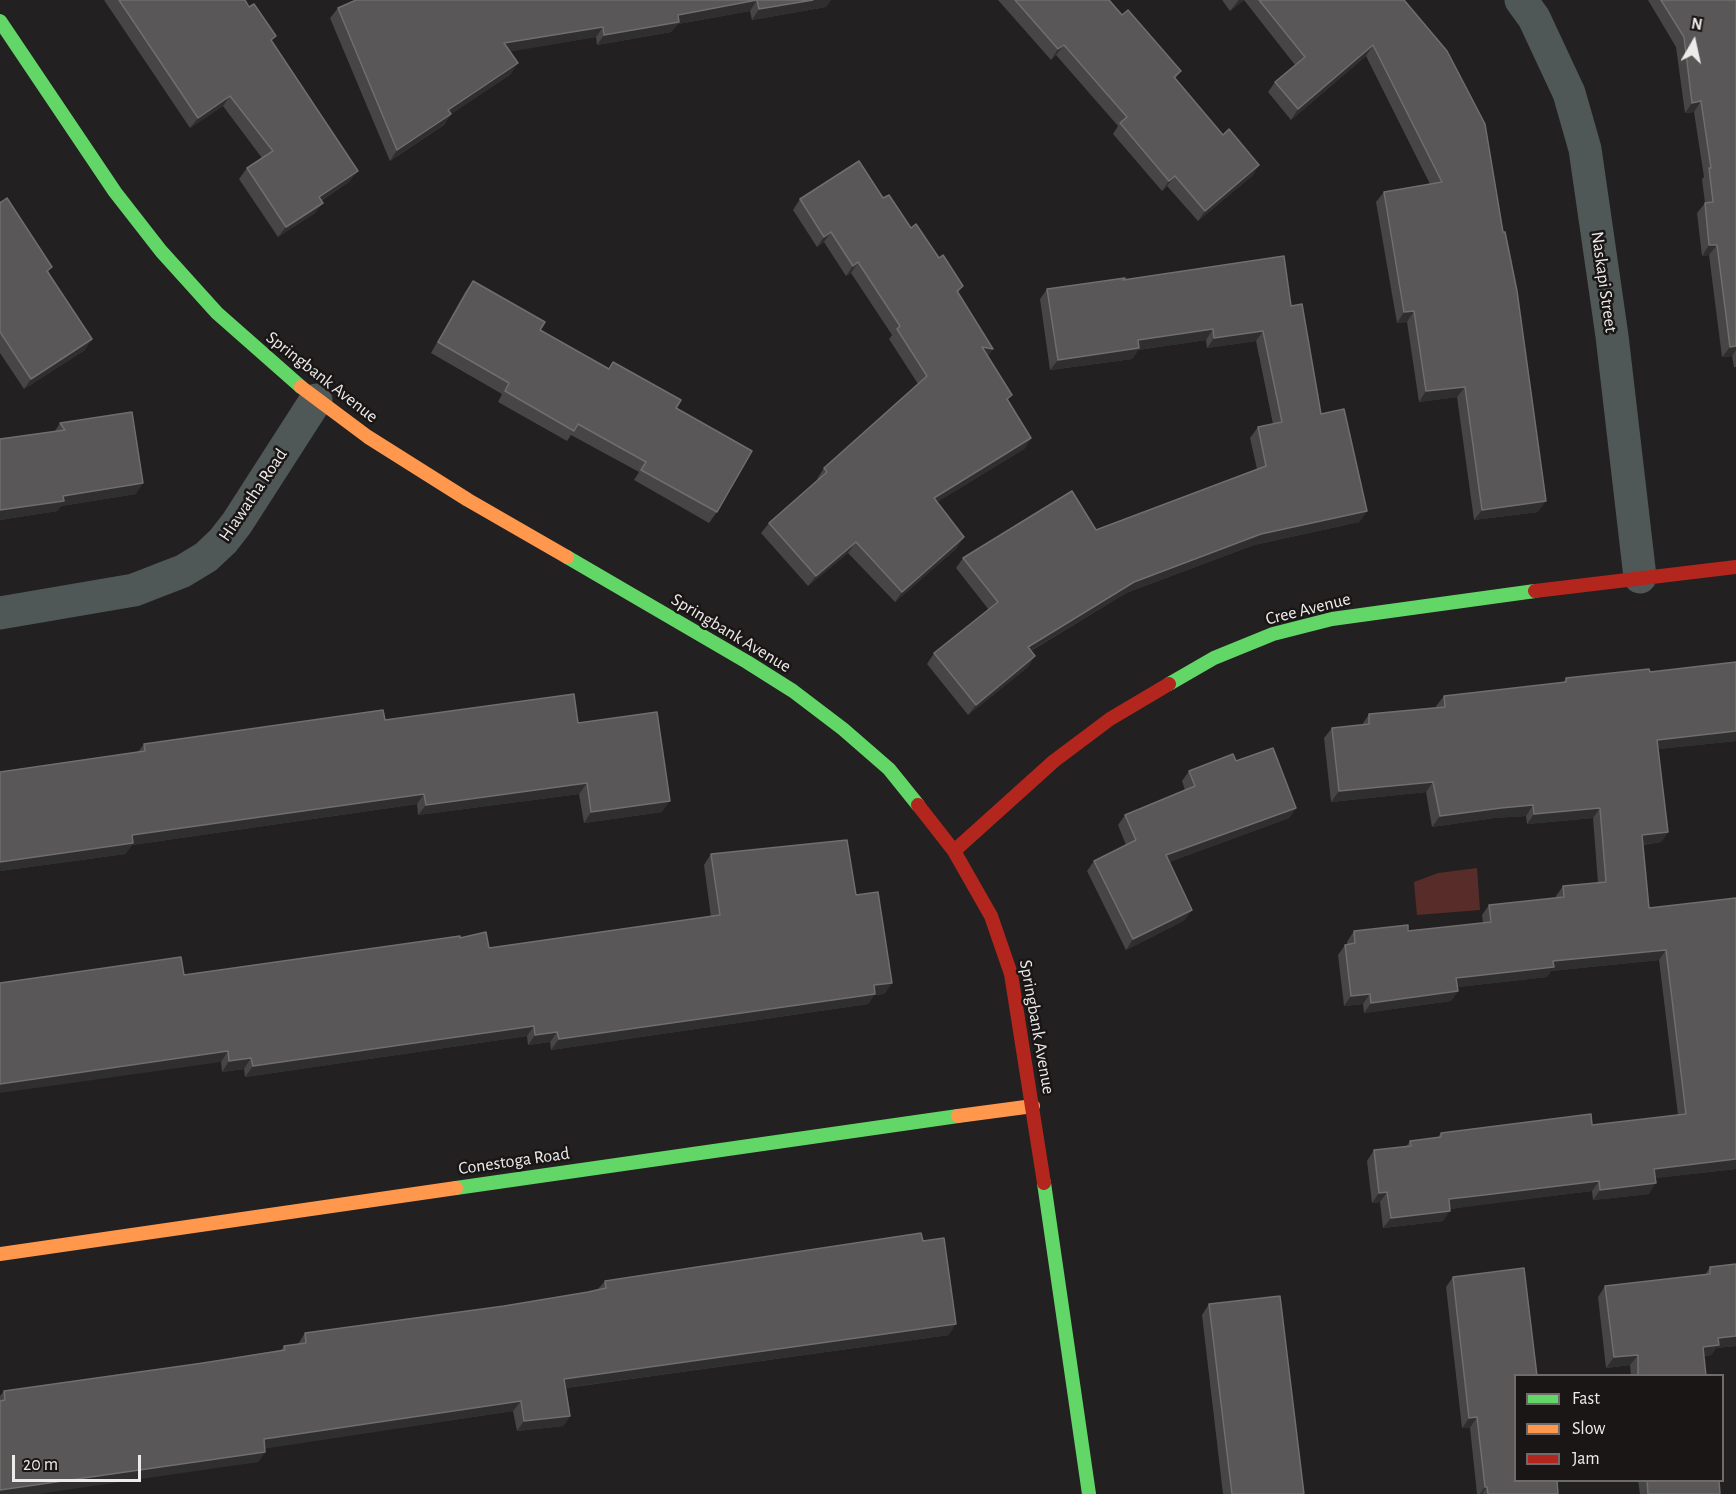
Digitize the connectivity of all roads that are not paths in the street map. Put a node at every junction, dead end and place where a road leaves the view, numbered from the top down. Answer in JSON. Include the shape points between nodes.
{"nodes":[{"id":1,"x":1521,"y":0,"type":"edge"},
{"id":2,"x":0,"y":21,"type":"edge"},
{"id":3,"x":316,"y":400,"type":"junction"},
{"id":4,"x":1736,"y":567,"type":"edge"},
{"id":5,"x":1640,"y":577,"type":"junction"},
{"id":6,"x":0,"y":613,"type":"edge"},
{"id":7,"x":954,"y":851,"type":"junction"},
{"id":8,"x":1033,"y":1107,"type":"junction"},
{"id":9,"x":0,"y":1254,"type":"edge"},
{"id":10,"x":1089,"y":1494,"type":"edge"}],
"edges":[{"from":1,"to":5,"type":"street","name":"Naskapi Street","via":[[1534,18],[1569,93],[1585,149]]},
{"from":2,"to":3,"type":"main road","name":"Springbank Avenue","via":[[115,192],[161,251],[217,313]]},
{"from":3,"to":6,"type":"street","name":"Hiawatha Road","via":[[237,523],[206,557],[183,571],[134,590]]},
{"from":3,"to":7,"type":"main road","name":"Springbank Avenue","via":[[468,500],[792,691],[889,769]]},
{"from":4,"to":5,"type":"main road","name":"Cree Avenue"},
{"from":5,"to":7,"type":"main road","name":"Cree Avenue","via":[[1332,619],[1277,633],[1214,658],[1091,732]]},
{"from":7,"to":8,"type":"main road","name":"Springbank Avenue","via":[[991,916],[1004,951]]},
{"from":8,"to":9,"type":"main road","name":"Conestoga Road"},
{"from":8,"to":10,"type":"main road","name":"Springbank Avenue"}]}
